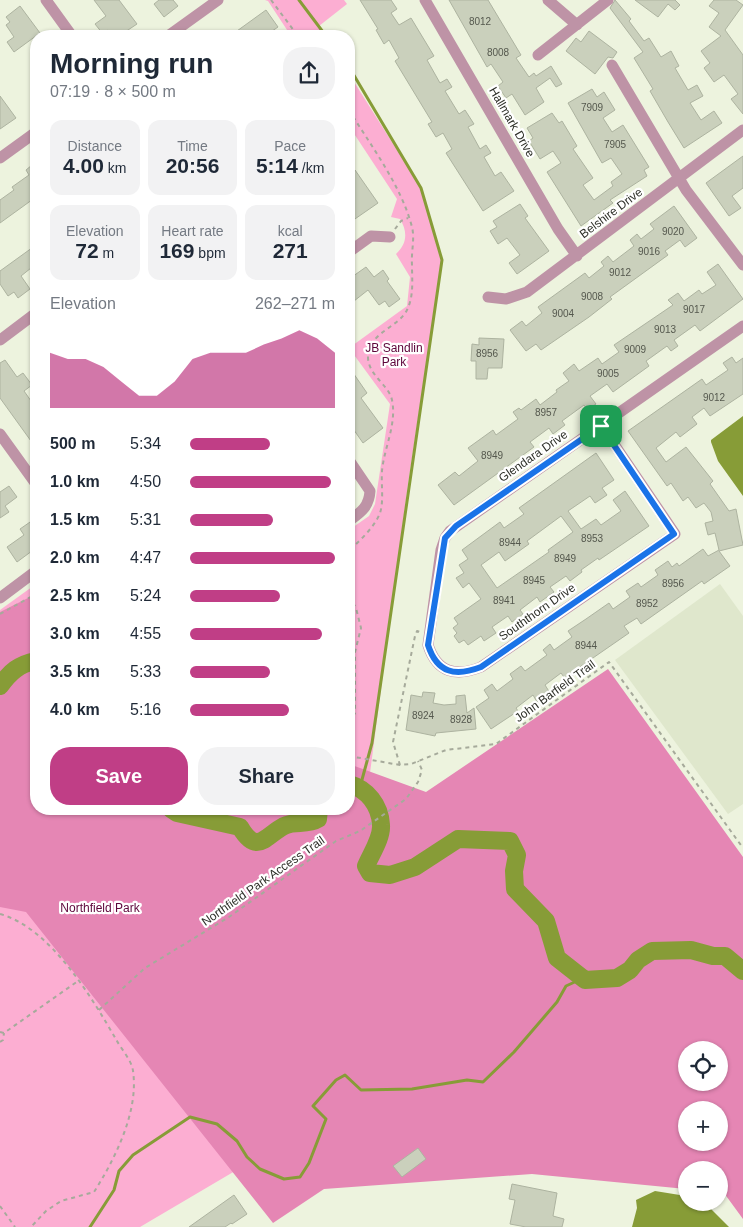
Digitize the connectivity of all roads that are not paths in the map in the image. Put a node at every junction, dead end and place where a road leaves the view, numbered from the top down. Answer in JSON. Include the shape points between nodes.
{"nodes":[{"id":1,"x":46,"y":0,"type":"edge"},
{"id":2,"x":218,"y":0,"type":"edge"},
{"id":3,"x":425,"y":0,"type":"edge"},
{"id":4,"x":548,"y":0,"type":"edge"},
{"id":5,"x":608,"y":0,"type":"edge"},
{"id":6,"x":577,"y":25,"type":"junction"},
{"id":7,"x":68,"y":30,"type":"edge"},
{"id":8,"x":176,"y":30,"type":"edge"},
{"id":9,"x":538,"y":55,"type":"dead end"},
{"id":10,"x":612,"y":65,"type":"dead end"},
{"id":11,"x":743,"y":130,"type":"edge"},
{"id":12,"x":30,"y":136,"type":"edge"},
{"id":13,"x":0,"y":158,"type":"edge"},
{"id":14,"x":679,"y":179,"type":"junction"},
{"id":15,"x":390,"y":236,"type":"road end"},
{"id":16,"x":355,"y":247,"type":"edge"},
{"id":17,"x":577,"y":256,"type":"junction"},
{"id":18,"x":743,"y":265,"type":"edge"},
{"id":19,"x":488,"y":297,"type":"dead end"},
{"id":20,"x":30,"y":318,"type":"edge"},
{"id":21,"x":743,"y":326,"type":"edge"},
{"id":22,"x":0,"y":340,"type":"edge"},
{"id":23,"x":601,"y":426,"type":"junction"},
{"id":24,"x":0,"y":434,"type":"edge"},
{"id":25,"x":355,"y":469,"type":"edge"},
{"id":26,"x":30,"y":476,"type":"edge"},
{"id":27,"x":355,"y":517,"type":"edge"},
{"id":28,"x":30,"y":576,"type":"edge"},
{"id":29,"x":0,"y":598,"type":"edge"},
{"id":30,"x":430,"y":633,"type":"joint"}],
"edges":[{"from":1,"to":7,"type":"street"},
{"from":2,"to":8,"type":"street"},
{"from":3,"to":17,"type":"street","name":"Hallmark Drive","via":[[558,229]]},
{"from":4,"to":6,"type":"street"},
{"from":5,"to":6,"type":"street"},
{"from":6,"to":9,"type":"street"},
{"from":10,"to":14,"type":"street"},
{"from":11,"to":14,"type":"street","name":"Belshire Drive"},
{"from":12,"to":13,"type":"street"},
{"from":14,"to":17,"type":"street","name":"Belshire Drive"},
{"from":14,"to":18,"type":"street"},
{"from":15,"to":16,"type":"street","via":[[370,236]]},
{"from":17,"to":19,"type":"street","name":"Belshire Drive","via":[[517,297],[496,300]]},
{"from":20,"to":22,"type":"street"},
{"from":21,"to":23,"type":"street","name":"Glendara Drive"},
{"from":23,"to":30,"type":"street","name":"Glendara Drive","via":[[450,531],[441,550]]},
{"from":23,"to":30,"type":"street","name":"Souththorn Drive","via":[[674,534],[481,667],[456,673],[443,669],[431,654],[428,645]]},
{"from":24,"to":26,"type":"street"},
{"from":25,"to":27,"type":"street","via":[[370,491],[370,501]]},
{"from":28,"to":29,"type":"street"}]}
